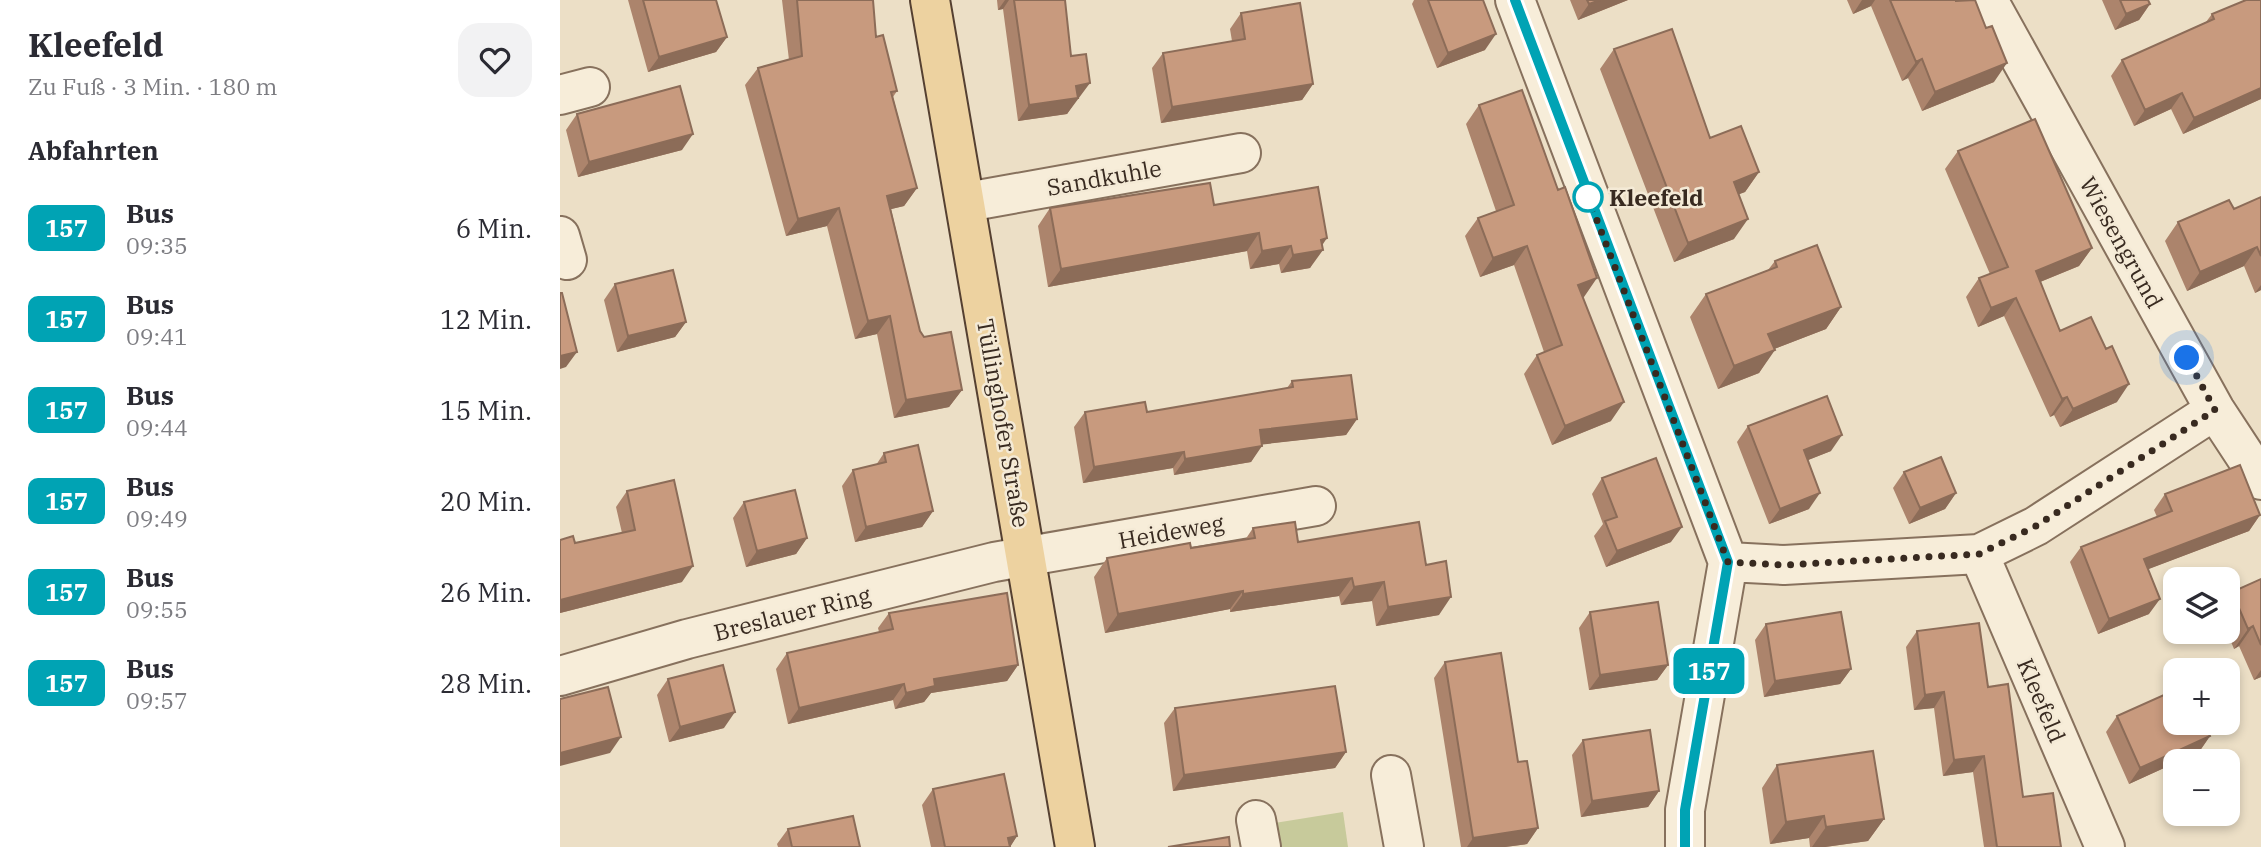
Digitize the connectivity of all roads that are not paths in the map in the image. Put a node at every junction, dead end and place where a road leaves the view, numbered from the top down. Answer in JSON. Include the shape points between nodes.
{"nodes":[{"id":1,"x":930,"y":0,"type":"edge"},
{"id":2,"x":1515,"y":0,"type":"edge"},
{"id":3,"x":1988,"y":0,"type":"edge"},
{"id":4,"x":1241,"y":153,"type":"dead end"},
{"id":5,"x":967,"y":202,"type":"junction"},
{"id":6,"x":2215,"y":410,"type":"junction"},
{"id":7,"x":2261,"y":480,"type":"edge"},
{"id":8,"x":1316,"y":506,"type":"dead end"},
{"id":9,"x":1979,"y":554,"type":"junction"},
{"id":10,"x":1027,"y":557,"type":"junction"},
{"id":11,"x":1728,"y":562,"type":"junction"},
{"id":12,"x":560,"y":676,"type":"edge"},
{"id":13,"x":1391,"y":775,"type":"dead end"},
{"id":14,"x":1075,"y":847,"type":"edge"},
{"id":15,"x":1404,"y":847,"type":"edge"},
{"id":16,"x":1685,"y":847,"type":"edge"},
{"id":17,"x":2105,"y":847,"type":"edge"}],
"edges":[{"from":1,"to":5,"type":"main road","name":"Tüllinghofer Straße"},
{"from":2,"to":11,"type":"street"},
{"from":3,"to":6,"type":"street","name":"Wiesengrund"},
{"from":4,"to":5,"type":"street","name":"Sandkuhle"},
{"from":5,"to":10,"type":"main road","name":"Tüllinghofer Straße"},
{"from":6,"to":7,"type":"street","name":"Wiesengrund"},
{"from":6,"to":9,"type":"street","via":[[2036,526]]},
{"from":8,"to":10,"type":"street","name":"Heideweg"},
{"from":9,"to":11,"type":"street","via":[[1784,565]]},
{"from":9,"to":17,"type":"street","name":"Kleefeld"},
{"from":10,"to":12,"type":"street","name":"Breslauer Ring","via":[[687,639]]},
{"from":10,"to":14,"type":"main road","name":"Tüllinghofer Straße"},
{"from":11,"to":16,"type":"street","via":[[1685,810]]},
{"from":13,"to":15,"type":"street"}]}
